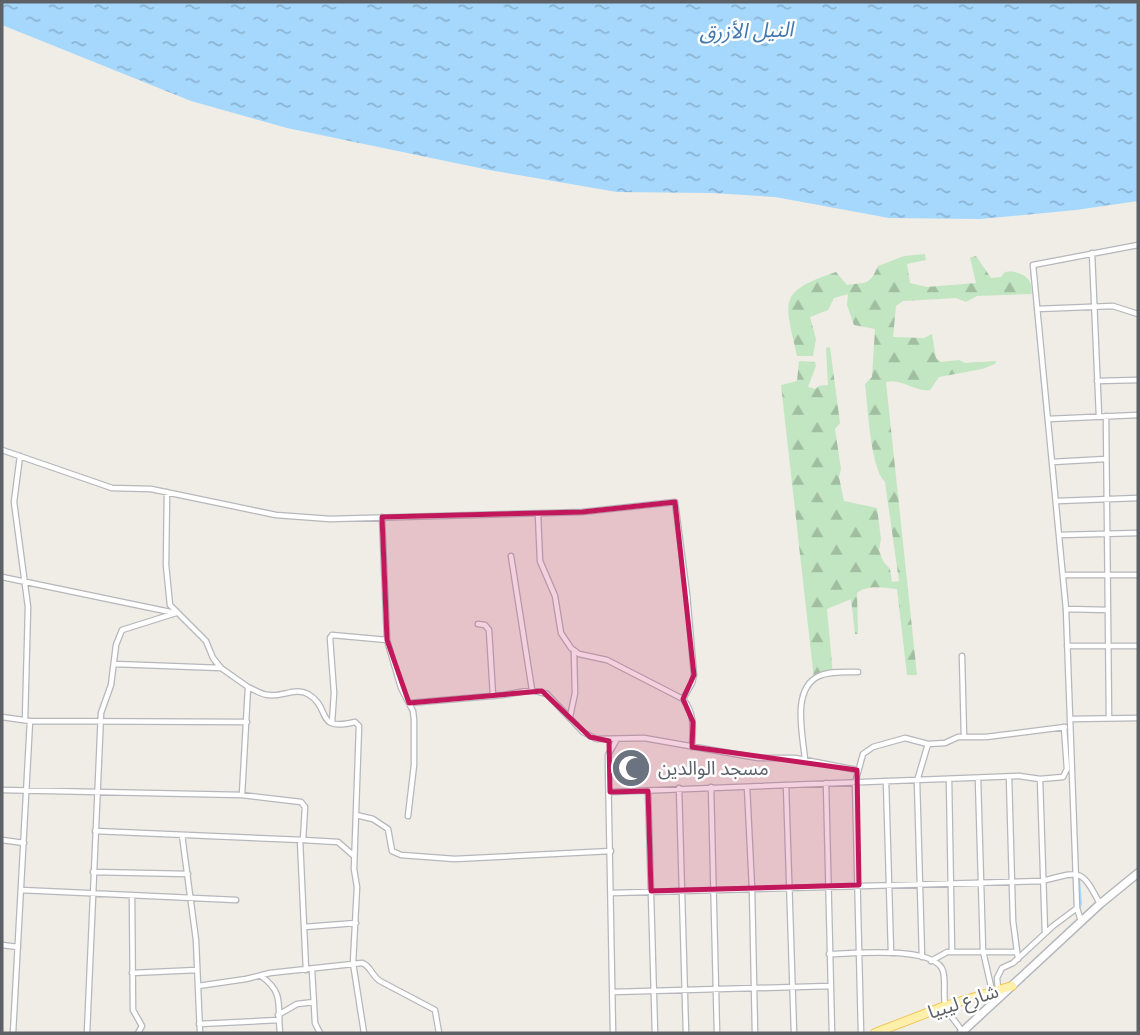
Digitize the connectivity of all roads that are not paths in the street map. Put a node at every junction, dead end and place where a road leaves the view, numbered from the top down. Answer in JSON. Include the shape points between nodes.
{"nodes":[{"id":1,"x":1138,"y":245,"type":"edge"},
{"id":2,"x":1092,"y":253,"type":"junction"},
{"id":3,"x":1094,"y":307,"type":"junction"},
{"id":4,"x":1037,"y":309,"type":"junction"},
{"id":5,"x":1138,"y":314,"type":"edge"},
{"id":6,"x":1138,"y":380,"type":"edge"},
{"id":7,"x":1097,"y":381,"type":"junction"},
{"id":8,"x":1138,"y":415,"type":"edge"},
{"id":9,"x":1099,"y":416,"type":"junction"},
{"id":10,"x":1105,"y":416,"type":"junction"},
{"id":11,"x":1048,"y":419,"type":"junction"},
{"id":12,"x":2,"y":450,"type":"edge"},
{"id":13,"x":20,"y":456,"type":"junction"},
{"id":14,"x":1106,"y":459,"type":"junction"},
{"id":15,"x":1052,"y":462,"type":"junction"},
{"id":16,"x":167,"y":492,"type":"junction"},
{"id":17,"x":1138,"y":498,"type":"edge"},
{"id":18,"x":1107,"y":500,"type":"junction"},
{"id":19,"x":1057,"y":501,"type":"junction"},
{"id":20,"x":538,"y":514,"type":"junction"},
{"id":21,"x":382,"y":517,"type":"junction"},
{"id":22,"x":1106,"y":533,"type":"junction"},
{"id":23,"x":1138,"y":533,"type":"edge"},
{"id":24,"x":1060,"y":535,"type":"junction"},
{"id":25,"x":511,"y":556,"type":"dead end"},
{"id":26,"x":1063,"y":575,"type":"junction"},
{"id":27,"x":1138,"y":575,"type":"edge"},
{"id":28,"x":1108,"y":576,"type":"junction"},
{"id":29,"x":2,"y":577,"type":"edge"},
{"id":30,"x":24,"y":582,"type":"junction"},
{"id":31,"x":1066,"y":610,"type":"junction"},
{"id":32,"x":1108,"y":610,"type":"junction"},
{"id":33,"x":176,"y":613,"type":"junction"},
{"id":34,"x":478,"y":624,"type":"dead end"},
{"id":35,"x":387,"y":640,"type":"junction"},
{"id":36,"x":1067,"y":646,"type":"junction"},
{"id":37,"x":1138,"y":646,"type":"edge"},
{"id":38,"x":1108,"y":647,"type":"junction"},
{"id":39,"x":575,"y":652,"type":"junction"},
{"id":40,"x":962,"y":656,"type":"dead end"},
{"id":41,"x":115,"y":664,"type":"junction"},
{"id":42,"x":221,"y":668,"type":"junction"},
{"id":43,"x":858,"y":672,"type":"dead end"},
{"id":44,"x":248,"y":687,"type":"junction"},
{"id":45,"x":532,"y":690,"type":"junction"},
{"id":46,"x":493,"y":696,"type":"junction"},
{"id":47,"x":683,"y":699,"type":"junction"},
{"id":48,"x":409,"y":703,"type":"junction"},
{"id":49,"x":2,"y":717,"type":"edge"},
{"id":50,"x":570,"y":717,"type":"junction"},
{"id":51,"x":1108,"y":718,"type":"junction"},
{"id":52,"x":1138,"y":718,"type":"edge"},
{"id":53,"x":1071,"y":719,"type":"junction"},
{"id":54,"x":28,"y":720,"type":"junction"},
{"id":55,"x":99,"y":721,"type":"junction"},
{"id":56,"x":247,"y":722,"type":"junction"},
{"id":57,"x":332,"y":724,"type":"junction"},
{"id":58,"x":1071,"y":726,"type":"junction"},
{"id":59,"x":1063,"y":727,"type":"junction"},
{"id":60,"x":964,"y":737,"type":"junction"},
{"id":61,"x":616,"y":740,"type":"junction"},
{"id":62,"x":928,"y":744,"type":"junction"},
{"id":63,"x":692,"y":747,"type":"junction"},
{"id":64,"x":805,"y":760,"type":"junction"},
{"id":65,"x":857,"y":770,"type":"junction"},
{"id":66,"x":1009,"y":777,"type":"junction"},
{"id":67,"x":978,"y":779,"type":"junction"},
{"id":68,"x":1040,"y":779,"type":"junction"},
{"id":69,"x":949,"y":780,"type":"junction"},
{"id":70,"x":886,"y":781,"type":"junction"},
{"id":71,"x":917,"y":781,"type":"junction"},
{"id":72,"x":855,"y":782,"type":"junction"},
{"id":73,"x":826,"y":783,"type":"junction"},
{"id":74,"x":786,"y":785,"type":"junction"},
{"id":75,"x":711,"y":787,"type":"junction"},
{"id":76,"x":747,"y":787,"type":"junction"},
{"id":77,"x":679,"y":788,"type":"junction"},
{"id":78,"x":2,"y":790,"type":"edge"},
{"id":79,"x":27,"y":790,"type":"junction"},
{"id":80,"x":97,"y":790,"type":"junction"},
{"id":81,"x":648,"y":790,"type":"junction"},
{"id":82,"x":610,"y":792,"type":"junction"},
{"id":83,"x":242,"y":795,"type":"junction"},
{"id":84,"x":356,"y":815,"type":"junction"},
{"id":85,"x":408,"y":816,"type":"dead end"},
{"id":86,"x":95,"y":831,"type":"junction"},
{"id":87,"x":182,"y":835,"type":"junction"},
{"id":88,"x":2,"y":839,"type":"edge"},
{"id":89,"x":301,"y":840,"type":"junction"},
{"id":90,"x":24,"y":843,"type":"junction"},
{"id":91,"x":611,"y":851,"type":"junction"},
{"id":92,"x":355,"y":857,"type":"junction"},
{"id":93,"x":93,"y":872,"type":"junction"},
{"id":94,"x":1138,"y":873,"type":"edge"},
{"id":95,"x":188,"y":874,"type":"junction"},
{"id":96,"x":1076,"y":874,"type":"junction"},
{"id":97,"x":1012,"y":881,"type":"junction"},
{"id":98,"x":1042,"y":881,"type":"junction"},
{"id":99,"x":950,"y":882,"type":"junction"},
{"id":100,"x":981,"y":882,"type":"junction"},
{"id":101,"x":920,"y":883,"type":"junction"},
{"id":102,"x":890,"y":884,"type":"junction"},
{"id":103,"x":859,"y":885,"type":"junction"},
{"id":104,"x":828,"y":886,"type":"junction"},
{"id":105,"x":789,"y":887,"type":"junction"},
{"id":106,"x":752,"y":888,"type":"junction"},
{"id":107,"x":713,"y":889,"type":"junction"},
{"id":108,"x":21,"y":890,"type":"junction"},
{"id":109,"x":682,"y":890,"type":"junction"},
{"id":110,"x":651,"y":891,"type":"junction"},
{"id":111,"x":612,"y":892,"type":"junction"},
{"id":112,"x":92,"y":894,"type":"junction"},
{"id":113,"x":132,"y":895,"type":"junction"},
{"id":114,"x":191,"y":898,"type":"junction"},
{"id":115,"x":236,"y":900,"type":"dead end"},
{"id":116,"x":1100,"y":904,"type":"junction"},
{"id":117,"x":1077,"y":908,"type":"junction"},
{"id":118,"x":1082,"y":921,"type":"junction"},
{"id":119,"x":356,"y":923,"type":"junction"},
{"id":120,"x":304,"y":927,"type":"junction"},
{"id":121,"x":1045,"y":933,"type":"junction"},
{"id":122,"x":2,"y":945,"type":"edge"},
{"id":123,"x":18,"y":947,"type":"junction"},
{"id":124,"x":982,"y":951,"type":"junction"},
{"id":125,"x":952,"y":952,"type":"junction"},
{"id":126,"x":1016,"y":952,"type":"junction"},
{"id":127,"x":891,"y":953,"type":"junction"},
{"id":128,"x":830,"y":954,"type":"junction"},
{"id":129,"x":860,"y":954,"type":"junction"},
{"id":130,"x":922,"y":957,"type":"junction"},
{"id":131,"x":1018,"y":959,"type":"junction"},
{"id":132,"x":931,"y":961,"type":"junction"},
{"id":133,"x":353,"y":964,"type":"junction"},
{"id":134,"x":197,"y":970,"type":"junction"},
{"id":135,"x":309,"y":970,"type":"junction"},
{"id":136,"x":132,"y":973,"type":"junction"},
{"id":137,"x":261,"y":975,"type":"junction"},
{"id":138,"x":198,"y":986,"type":"junction"},
{"id":139,"x":830,"y":986,"type":"junction"},
{"id":140,"x":1012,"y":986,"type":"junction"},
{"id":141,"x":793,"y":987,"type":"junction"},
{"id":142,"x":754,"y":988,"type":"junction"},
{"id":143,"x":685,"y":989,"type":"junction"},
{"id":144,"x":716,"y":989,"type":"junction"},
{"id":145,"x":995,"y":990,"type":"junction"},
{"id":146,"x":654,"y":991,"type":"junction"},
{"id":147,"x":613,"y":992,"type":"junction"},
{"id":148,"x":314,"y":1002,"type":"junction"},
{"id":149,"x":945,"y":1006,"type":"junction"},
{"id":150,"x":278,"y":1017,"type":"junction"},
{"id":151,"x":199,"y":1024,"type":"junction"},
{"id":152,"x":13,"y":1033,"type":"edge"},
{"id":153,"x":87,"y":1033,"type":"edge"},
{"id":154,"x":138,"y":1033,"type":"edge"},
{"id":155,"x":200,"y":1033,"type":"edge"},
{"id":156,"x":280,"y":1033,"type":"edge"},
{"id":157,"x":320,"y":1033,"type":"edge"},
{"id":158,"x":363,"y":1033,"type":"edge"},
{"id":159,"x":439,"y":1033,"type":"edge"},
{"id":160,"x":613,"y":1033,"type":"edge"},
{"id":161,"x":655,"y":1033,"type":"edge"},
{"id":162,"x":686,"y":1033,"type":"edge"},
{"id":163,"x":717,"y":1033,"type":"edge"},
{"id":164,"x":755,"y":1033,"type":"edge"},
{"id":165,"x":794,"y":1033,"type":"edge"},
{"id":166,"x":832,"y":1033,"type":"edge"},
{"id":167,"x":861,"y":1033,"type":"edge"},
{"id":168,"x":875,"y":1033,"type":"edge"},
{"id":169,"x":962,"y":1033,"type":"edge"}],
"edges":[{"from":1,"to":2,"type":"street"},
{"from":2,"to":3,"type":"street"},
{"from":2,"to":4,"type":"street","via":[[1033,265]]},
{"from":3,"to":4,"type":"street"},
{"from":3,"to":5,"type":"street","via":[[1118,306]]},
{"from":3,"to":7,"type":"street"},
{"from":4,"to":11,"type":"street"},
{"from":6,"to":7,"type":"street"},
{"from":7,"to":9,"type":"street"},
{"from":8,"to":10,"type":"street"},
{"from":9,"to":10,"type":"street"},
{"from":9,"to":11,"type":"street"},
{"from":10,"to":14,"type":"street"},
{"from":11,"to":15,"type":"street"},
{"from":12,"to":13,"type":"street"},
{"from":13,"to":16,"type":"street","via":[[103,486]]},
{"from":13,"to":30,"type":"street","via":[[15,502]]},
{"from":14,"to":15,"type":"street"},
{"from":14,"to":18,"type":"street"},
{"from":15,"to":19,"type":"street"},
{"from":16,"to":21,"type":"street","via":[[287,517]]},
{"from":16,"to":33,"type":"street","via":[[166,565],[169,599]]},
{"from":17,"to":18,"type":"street"},
{"from":18,"to":19,"type":"street"},
{"from":18,"to":22,"type":"street"},
{"from":19,"to":24,"type":"street"},
{"from":20,"to":21,"type":"street"},
{"from":20,"to":39,"type":"street","via":[[540,561],[555,596],[561,633]]},
{"from":20,"to":47,"type":"street","via":[[675,502],[694,675]]},
{"from":21,"to":35,"type":"street"},
{"from":22,"to":23,"type":"street"},
{"from":22,"to":24,"type":"street"},
{"from":22,"to":28,"type":"street"},
{"from":24,"to":26,"type":"street"},
{"from":25,"to":45,"type":"street"},
{"from":26,"to":28,"type":"street"},
{"from":26,"to":31,"type":"street"},
{"from":27,"to":28,"type":"street"},
{"from":28,"to":32,"type":"street"},
{"from":29,"to":30,"type":"street"},
{"from":30,"to":33,"type":"street"},
{"from":30,"to":54,"type":"street","via":[[29,619]]},
{"from":31,"to":32,"type":"street"},
{"from":31,"to":36,"type":"street"},
{"from":32,"to":38,"type":"street"},
{"from":33,"to":41,"type":"street","via":[[122,630]]},
{"from":33,"to":42,"type":"street","via":[[206,642]]},
{"from":34,"to":46,"type":"street","via":[[489,630]]},
{"from":35,"to":48,"type":"street"},
{"from":35,"to":57,"type":"street","via":[[330,638]]},
{"from":36,"to":38,"type":"street"},
{"from":36,"to":53,"type":"street"},
{"from":37,"to":38,"type":"street"},
{"from":38,"to":51,"type":"street"},
{"from":39,"to":47,"type":"street","via":[[607,660]]},
{"from":39,"to":50,"type":"street"},
{"from":40,"to":60,"type":"street"},
{"from":41,"to":42,"type":"street"},
{"from":41,"to":55,"type":"street"},
{"from":42,"to":44,"type":"street"},
{"from":43,"to":64,"type":"street","via":[[818,676],[804,688]]},
{"from":44,"to":56,"type":"street"},
{"from":44,"to":57,"type":"street","via":[[269,695],[295,691],[308,695]]},
{"from":45,"to":46,"type":"street"},
{"from":45,"to":50,"type":"street","via":[[547,694]]},
{"from":46,"to":48,"type":"street"},
{"from":47,"to":63,"type":"street","via":[[693,722]]},
{"from":48,"to":85,"type":"street","via":[[415,740]]},
{"from":49,"to":54,"type":"street"},
{"from":50,"to":61,"type":"street","via":[[590,737]]},
{"from":51,"to":52,"type":"street"},
{"from":51,"to":53,"type":"street"},
{"from":53,"to":58,"type":"street"},
{"from":54,"to":55,"type":"street"},
{"from":54,"to":79,"type":"street"},
{"from":55,"to":56,"type":"street"},
{"from":55,"to":80,"type":"street"},
{"from":56,"to":83,"type":"street"},
{"from":57,"to":84,"type":"street","via":[[355,722],[359,726]]},
{"from":58,"to":59,"type":"street"},
{"from":58,"to":96,"type":"street"},
{"from":59,"to":60,"type":"street"},
{"from":59,"to":68,"type":"street","via":[[1066,774]]},
{"from":60,"to":62,"type":"street"},
{"from":61,"to":63,"type":"street","via":[[644,738]]},
{"from":61,"to":82,"type":"street","via":[[608,755]]},
{"from":62,"to":65,"type":"street","via":[[905,738],[873,747],[863,754]]},
{"from":62,"to":71,"type":"street"},
{"from":63,"to":64,"type":"street"},
{"from":64,"to":65,"type":"street"},
{"from":65,"to":72,"type":"street"},
{"from":66,"to":67,"type":"street"},
{"from":66,"to":68,"type":"street"},
{"from":66,"to":97,"type":"street"},
{"from":67,"to":69,"type":"street"},
{"from":67,"to":100,"type":"street"},
{"from":68,"to":98,"type":"street"},
{"from":69,"to":71,"type":"street"},
{"from":69,"to":99,"type":"street"},
{"from":70,"to":71,"type":"street"},
{"from":70,"to":72,"type":"street"},
{"from":70,"to":102,"type":"street"},
{"from":71,"to":101,"type":"street"},
{"from":72,"to":73,"type":"street"},
{"from":72,"to":103,"type":"street"},
{"from":73,"to":74,"type":"street"},
{"from":73,"to":104,"type":"street"},
{"from":74,"to":76,"type":"street"},
{"from":74,"to":105,"type":"street"},
{"from":75,"to":76,"type":"street"},
{"from":75,"to":77,"type":"street"},
{"from":75,"to":107,"type":"street"},
{"from":76,"to":106,"type":"street"},
{"from":77,"to":81,"type":"street"},
{"from":77,"to":109,"type":"street"},
{"from":78,"to":79,"type":"street"},
{"from":79,"to":80,"type":"street"},
{"from":79,"to":90,"type":"street"},
{"from":80,"to":83,"type":"street"},
{"from":80,"to":86,"type":"street"},
{"from":81,"to":82,"type":"street"},
{"from":81,"to":110,"type":"street"},
{"from":82,"to":91,"type":"street"},
{"from":83,"to":89,"type":"street","via":[[304,804]]},
{"from":84,"to":91,"type":"street","via":[[373,819],[388,830],[393,851],[401,855],[455,859]]},
{"from":84,"to":92,"type":"street"},
{"from":86,"to":87,"type":"street"},
{"from":86,"to":93,"type":"street"},
{"from":87,"to":89,"type":"street"},
{"from":87,"to":95,"type":"street"},
{"from":88,"to":90,"type":"street"},
{"from":89,"to":92,"type":"street","via":[[338,842]]},
{"from":89,"to":120,"type":"street"},
{"from":90,"to":108,"type":"street"},
{"from":91,"to":111,"type":"street"},
{"from":92,"to":119,"type":"street"},
{"from":93,"to":95,"type":"street"},
{"from":93,"to":112,"type":"street"},
{"from":94,"to":116,"type":"main road"},
{"from":95,"to":114,"type":"street"},
{"from":96,"to":98,"type":"street"},
{"from":96,"to":116,"type":"street","via":[[1085,877]]},
{"from":96,"to":117,"type":"street"},
{"from":97,"to":98,"type":"street"},
{"from":97,"to":100,"type":"street"},
{"from":97,"to":126,"type":"street"},
{"from":98,"to":121,"type":"street"},
{"from":99,"to":100,"type":"street"},
{"from":99,"to":101,"type":"street"},
{"from":99,"to":125,"type":"street"},
{"from":100,"to":124,"type":"street"},
{"from":101,"to":102,"type":"street"},
{"from":101,"to":130,"type":"street"},
{"from":102,"to":103,"type":"street"},
{"from":102,"to":127,"type":"street"},
{"from":103,"to":104,"type":"street"},
{"from":103,"to":129,"type":"street"},
{"from":104,"to":105,"type":"street"},
{"from":104,"to":128,"type":"street"},
{"from":105,"to":106,"type":"street"},
{"from":105,"to":141,"type":"street"},
{"from":106,"to":107,"type":"street"},
{"from":106,"to":142,"type":"street"},
{"from":107,"to":109,"type":"street"},
{"from":107,"to":144,"type":"street"},
{"from":108,"to":112,"type":"street"},
{"from":108,"to":123,"type":"street"},
{"from":109,"to":110,"type":"street"},
{"from":109,"to":143,"type":"street"},
{"from":110,"to":111,"type":"street"},
{"from":110,"to":146,"type":"street"},
{"from":111,"to":147,"type":"street"},
{"from":112,"to":113,"type":"street"},
{"from":112,"to":153,"type":"street"},
{"from":113,"to":114,"type":"street"},
{"from":113,"to":136,"type":"street"},
{"from":114,"to":115,"type":"street"},
{"from":114,"to":134,"type":"street"},
{"from":116,"to":118,"type":"main road"},
{"from":117,"to":118,"type":"street"},
{"from":117,"to":121,"type":"street"},
{"from":118,"to":140,"type":"main road"},
{"from":119,"to":120,"type":"street"},
{"from":119,"to":133,"type":"street"},
{"from":120,"to":135,"type":"street"},
{"from":121,"to":131,"type":"street"},
{"from":122,"to":123,"type":"street"},
{"from":123,"to":152,"type":"street"},
{"from":124,"to":125,"type":"street"},
{"from":124,"to":126,"type":"street"},
{"from":124,"to":145,"type":"street"},
{"from":125,"to":132,"type":"street"},
{"from":126,"to":131,"type":"street"},
{"from":127,"to":129,"type":"street"},
{"from":127,"to":130,"type":"street"},
{"from":128,"to":129,"type":"street"},
{"from":128,"to":139,"type":"street"},
{"from":129,"to":167,"type":"street"},
{"from":130,"to":132,"type":"street"},
{"from":131,"to":145,"type":"street","via":[[999,972]]},
{"from":132,"to":149,"type":"street","via":[[943,969]]},
{"from":133,"to":135,"type":"street"},
{"from":133,"to":158,"type":"street"},
{"from":133,"to":159,"type":"street","via":[[366,964],[374,977],[435,1010]]},
{"from":134,"to":136,"type":"street"},
{"from":134,"to":138,"type":"street"},
{"from":135,"to":137,"type":"street"},
{"from":135,"to":148,"type":"street"},
{"from":136,"to":154,"type":"street","via":[[132,1010],[142,1026]]},
{"from":137,"to":138,"type":"street"},
{"from":137,"to":150,"type":"street","via":[[279,995]]},
{"from":138,"to":151,"type":"street"},
{"from":139,"to":141,"type":"street"},
{"from":139,"to":166,"type":"street"},
{"from":140,"to":145,"type":"main road","name":"شارع ليبيا"},
{"from":140,"to":169,"type":"main road"},
{"from":141,"to":142,"type":"street"},
{"from":141,"to":165,"type":"street"},
{"from":142,"to":144,"type":"street"},
{"from":142,"to":164,"type":"street"},
{"from":143,"to":144,"type":"street"},
{"from":143,"to":146,"type":"street"},
{"from":143,"to":162,"type":"street"},
{"from":144,"to":163,"type":"street"},
{"from":145,"to":149,"type":"main road","name":"شارع ليبيا"},
{"from":146,"to":147,"type":"street"},
{"from":146,"to":161,"type":"street"},
{"from":147,"to":160,"type":"street"},
{"from":148,"to":150,"type":"street","via":[[297,1004]]},
{"from":148,"to":157,"type":"street"},
{"from":149,"to":168,"type":"main road","name":"شارع ليبيا"},
{"from":149,"to":169,"type":"street"},
{"from":150,"to":151,"type":"street"},
{"from":150,"to":156,"type":"street"},
{"from":151,"to":155,"type":"street"}]}
